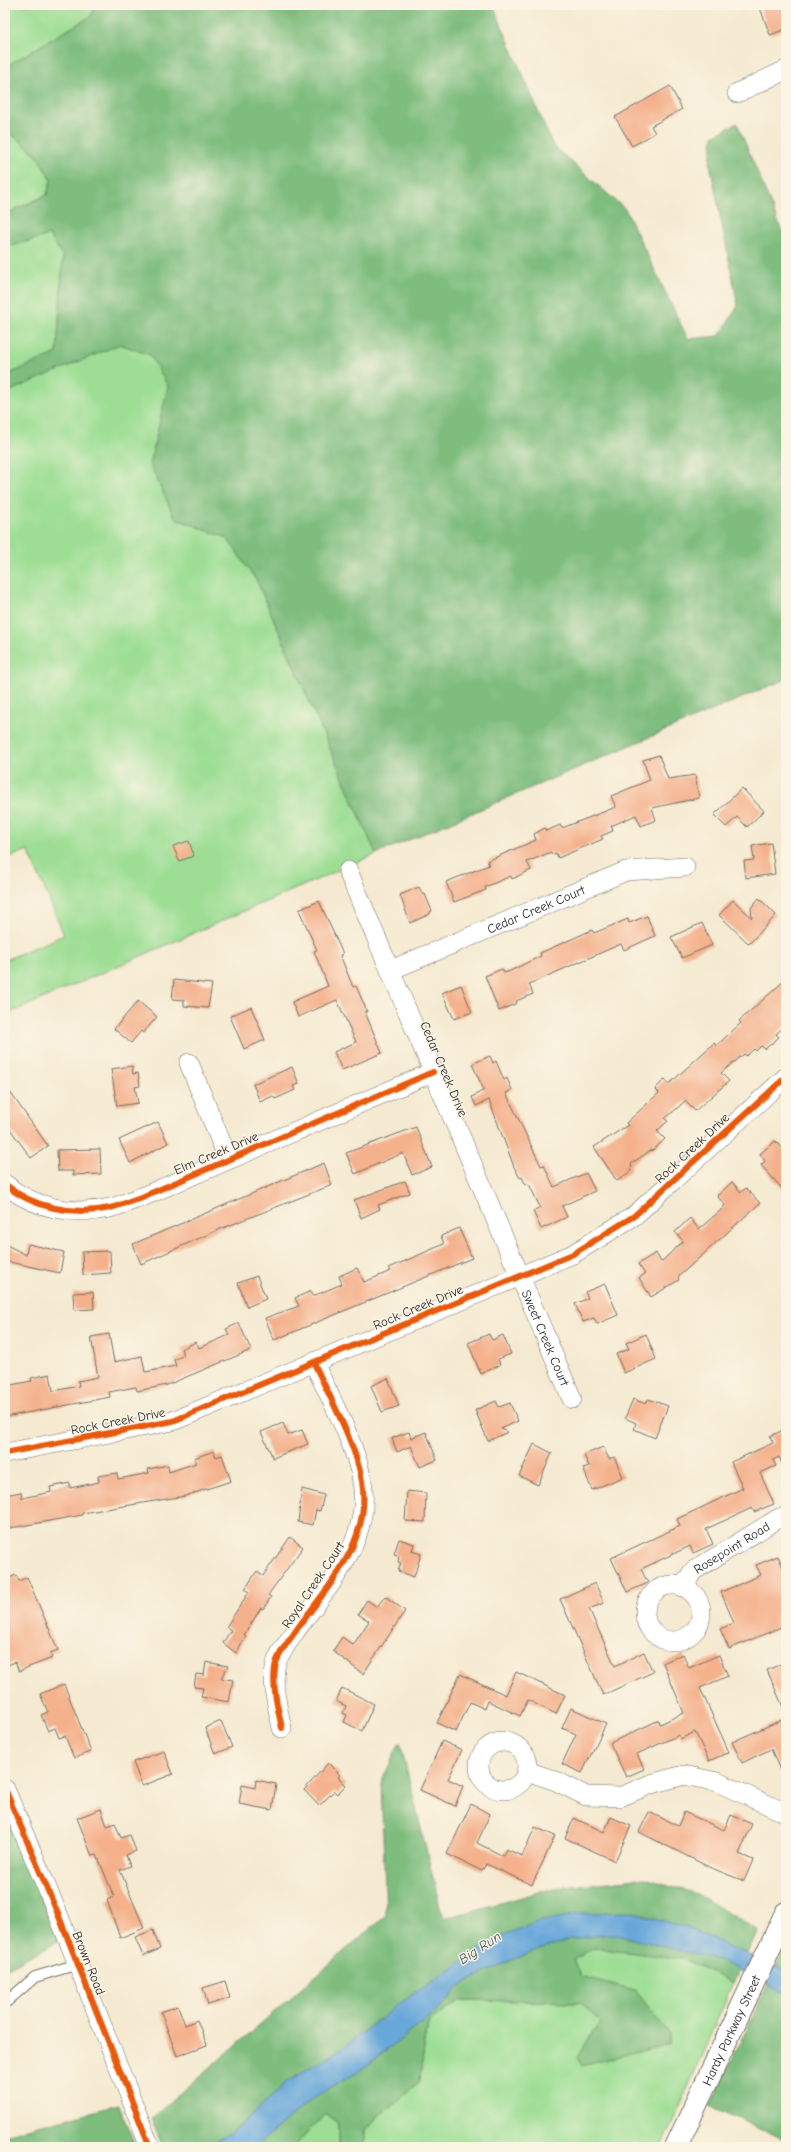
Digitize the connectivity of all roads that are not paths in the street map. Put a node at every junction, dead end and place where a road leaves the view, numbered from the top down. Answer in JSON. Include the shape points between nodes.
{"nodes":[{"id":1,"x":786,"y":70,"type":"edge"},
{"id":2,"x":737,"y":93,"type":"dead end"},
{"id":3,"x":685,"y":867,"type":"dead end"},
{"id":4,"x":348,"y":871,"type":"dead end"},
{"id":5,"x":391,"y":970,"type":"junction"},
{"id":6,"x":189,"y":1063,"type":"dead end"},
{"id":7,"x":433,"y":1072,"type":"junction"},
{"id":8,"x":786,"y":1077,"type":"edge"},
{"id":9,"x":228,"y":1159,"type":"junction"},
{"id":10,"x":5,"y":1184,"type":"edge"},
{"id":11,"x":519,"y":1277,"type":"junction"},
{"id":12,"x":314,"y":1364,"type":"junction"},
{"id":13,"x":572,"y":1399,"type":"dead end"},
{"id":14,"x":5,"y":1453,"type":"edge"},
{"id":15,"x":786,"y":1517,"type":"edge"},
{"id":16,"x":683,"y":1587,"type":"dead end"},
{"id":17,"x":282,"y":1728,"type":"dead end"},
{"id":18,"x":527,"y":1771,"type":"dead end"},
{"id":19,"x":5,"y":1789,"type":"edge"},
{"id":20,"x":786,"y":1813,"type":"edge"},
{"id":21,"x":782,"y":1922,"type":"edge"},
{"id":22,"x":78,"y":1964,"type":"junction"},
{"id":23,"x":5,"y":2003,"type":"edge"},
{"id":24,"x":150,"y":2147,"type":"edge"},
{"id":25,"x":676,"y":2147,"type":"edge"}],
"edges":[{"from":1,"to":2,"type":"street"},
{"from":3,"to":5,"type":"street","name":"Cedar Creek Court","via":[[626,871]]},
{"from":4,"to":5,"type":"street","name":"Cedar Creek Drive"},
{"from":5,"to":7,"type":"street","name":"Cedar Creek Drive"},
{"from":6,"to":9,"type":"street"},
{"from":7,"to":9,"type":"street","name":"Elm Creek Drive"},
{"from":7,"to":11,"type":"street","name":"Cedar Creek Drive"},
{"from":8,"to":11,"type":"street","name":"Rock Creek Drive","via":[[634,1216],[573,1254]]},
{"from":9,"to":10,"type":"street","name":"Elm Creek Drive","via":[[117,1206],[77,1212],[44,1205],[14,1192]]},
{"from":11,"to":12,"type":"street","name":"Rock Creek Drive"},
{"from":11,"to":13,"type":"street","name":"Sweet Creek Court"},
{"from":12,"to":14,"type":"street","name":"Rock Creek Drive","via":[[173,1421]]},
{"from":12,"to":17,"type":"street","name":"Royal Creek Court","via":[[356,1456],[362,1482],[363,1510],[358,1536],[345,1561],[285,1647],[275,1667],[274,1687]]},
{"from":15,"to":16,"type":"street","name":"Rosepoint Road","via":[[779,1518],[693,1571]]},
{"from":18,"to":20,"type":"street","via":[[556,1781],[586,1796],[620,1797],[684,1774],[717,1782]]},
{"from":19,"to":22,"type":"street","name":"Brown Road"},
{"from":21,"to":25,"type":"main road","name":"Hardy Parkway Street"},
{"from":22,"to":23,"type":"lane","via":[[35,1977]]},
{"from":22,"to":24,"type":"street","name":"Brown Road"}]}
